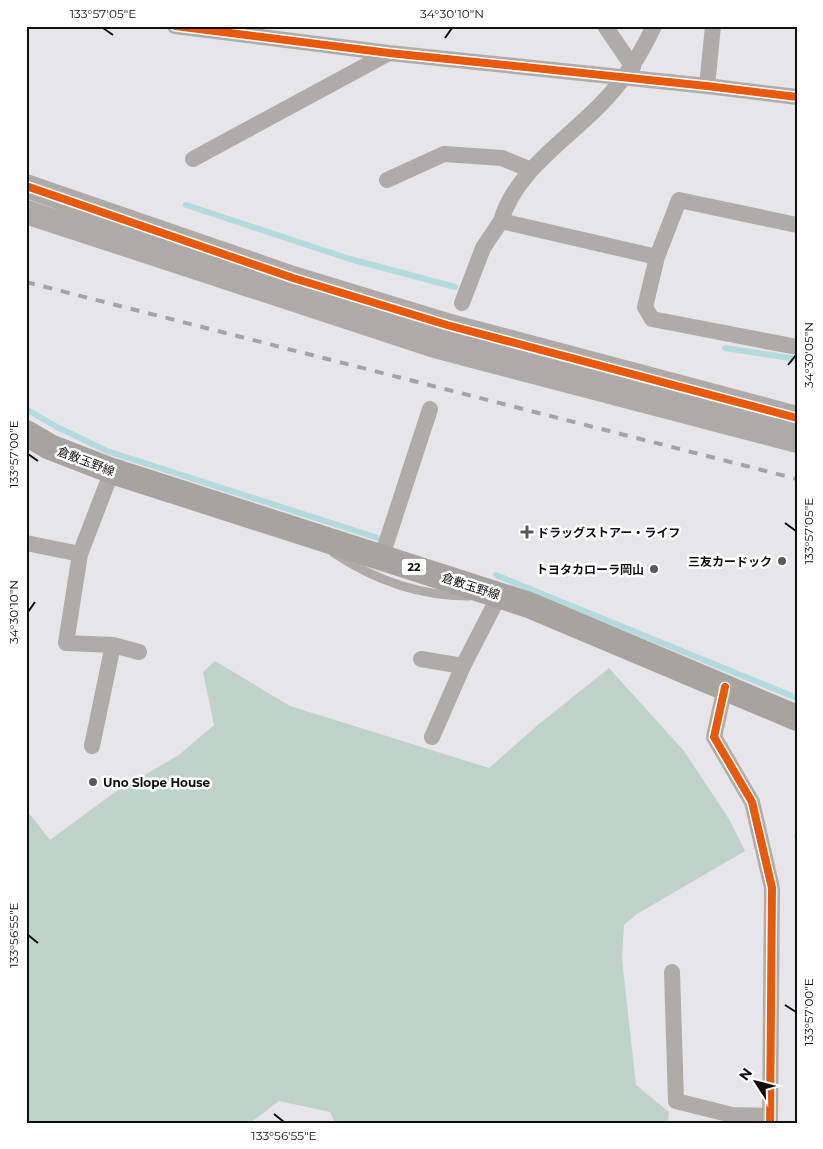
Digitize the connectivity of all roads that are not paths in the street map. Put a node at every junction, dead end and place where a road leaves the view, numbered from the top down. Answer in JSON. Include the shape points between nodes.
{"nodes":[{"id":1,"x":175,"y":26,"type":"edge"},
{"id":2,"x":605,"y":26,"type":"edge"},
{"id":3,"x":654,"y":26,"type":"edge"},
{"id":4,"x":713,"y":26,"type":"edge"},
{"id":5,"x":242,"y":30,"type":"edge"},
{"id":6,"x":389,"y":53,"type":"junction"},
{"id":7,"x":628,"y":73,"type":"junction"},
{"id":8,"x":707,"y":86,"type":"junction"},
{"id":9,"x":797,"y":97,"type":"edge"},
{"id":10,"x":193,"y":159,"type":"dead end"},
{"id":11,"x":531,"y":170,"type":"junction"},
{"id":12,"x":387,"y":180,"type":"dead end"},
{"id":13,"x":26,"y":186,"type":"edge"},
{"id":14,"x":26,"y":212,"type":"edge"},
{"id":15,"x":500,"y":221,"type":"junction"},
{"id":16,"x":797,"y":225,"type":"edge"},
{"id":17,"x":657,"y":257,"type":"junction"},
{"id":18,"x":462,"y":303,"type":"dead end"},
{"id":19,"x":797,"y":347,"type":"edge"},
{"id":20,"x":430,"y":409,"type":"dead end"},
{"id":21,"x":797,"y":418,"type":"edge"},
{"id":22,"x":26,"y":433,"type":"edge"},
{"id":23,"x":797,"y":442,"type":"edge"},
{"id":24,"x":112,"y":471,"type":"junction"},
{"id":25,"x":297,"y":529,"type":"junction"},
{"id":26,"x":26,"y":542,"type":"edge"},
{"id":27,"x":80,"y":554,"type":"junction"},
{"id":28,"x":382,"y":556,"type":"junction"},
{"id":29,"x":499,"y":596,"type":"junction"},
{"id":30,"x":113,"y":645,"type":"junction"},
{"id":31,"x":139,"y":652,"type":"dead end"},
{"id":32,"x":421,"y":659,"type":"dead end"},
{"id":33,"x":463,"y":666,"type":"junction"},
{"id":34,"x":725,"y":687,"type":"junction"},
{"id":35,"x":797,"y":718,"type":"edge"},
{"id":36,"x":432,"y":738,"type":"dead end"},
{"id":37,"x":92,"y":746,"type":"dead end"},
{"id":38,"x":672,"y":972,"type":"dead end"},
{"id":39,"x":770,"y":1120,"type":"edge"}],
"edges":[{"from":1,"to":5,"type":"street"},
{"from":2,"to":7,"type":"street"},
{"from":3,"to":7,"type":"street"},
{"from":4,"to":8,"type":"street"},
{"from":5,"to":6,"type":"street"},
{"from":6,"to":7,"type":"street"},
{"from":6,"to":10,"type":"street"},
{"from":7,"to":8,"type":"street"},
{"from":7,"to":11,"type":"street","via":[[600,105]]},
{"from":8,"to":9,"type":"street"},
{"from":11,"to":12,"type":"street","via":[[502,158],[444,154]]},
{"from":11,"to":15,"type":"street"},
{"from":13,"to":21,"type":"street","via":[[293,278],[447,325]]},
{"from":14,"to":23,"type":"street","via":[[438,347]]},
{"from":15,"to":17,"type":"street"},
{"from":15,"to":18,"type":"street","via":[[483,248]]},
{"from":16,"to":17,"type":"street","via":[[679,200]]},
{"from":17,"to":19,"type":"street","via":[[645,307],[652,319]]},
{"from":20,"to":28,"type":"street"},
{"from":22,"to":24,"type":"main road","name":"倉敷玉野線","number":"22","via":[[50,447]]},
{"from":24,"to":25,"type":"main road","name":"倉敷玉野線","number":"22"},
{"from":24,"to":27,"type":"street"},
{"from":25,"to":28,"type":"main road","name":"倉敷玉野線","number":"22"},
{"from":25,"to":29,"type":"lane","via":[[375,578],[447,596]]},
{"from":26,"to":27,"type":"street"},
{"from":27,"to":30,"type":"street","via":[[66,643]]},
{"from":28,"to":29,"type":"main road","name":"倉敷玉野線","number":"22"},
{"from":29,"to":33,"type":"street"},
{"from":29,"to":34,"type":"main road","name":"倉敷玉野線","number":"22","via":[[555,614]]},
{"from":30,"to":31,"type":"street"},
{"from":30,"to":37,"type":"street"},
{"from":32,"to":33,"type":"street"},
{"from":33,"to":36,"type":"street"},
{"from":34,"to":35,"type":"main road","name":"倉敷玉野線","number":"22"},
{"from":34,"to":39,"type":"street","via":[[714,737],[752,802],[772,888]]},
{"from":38,"to":39,"type":"street","via":[[676,1101],[732,1115]]}]}
